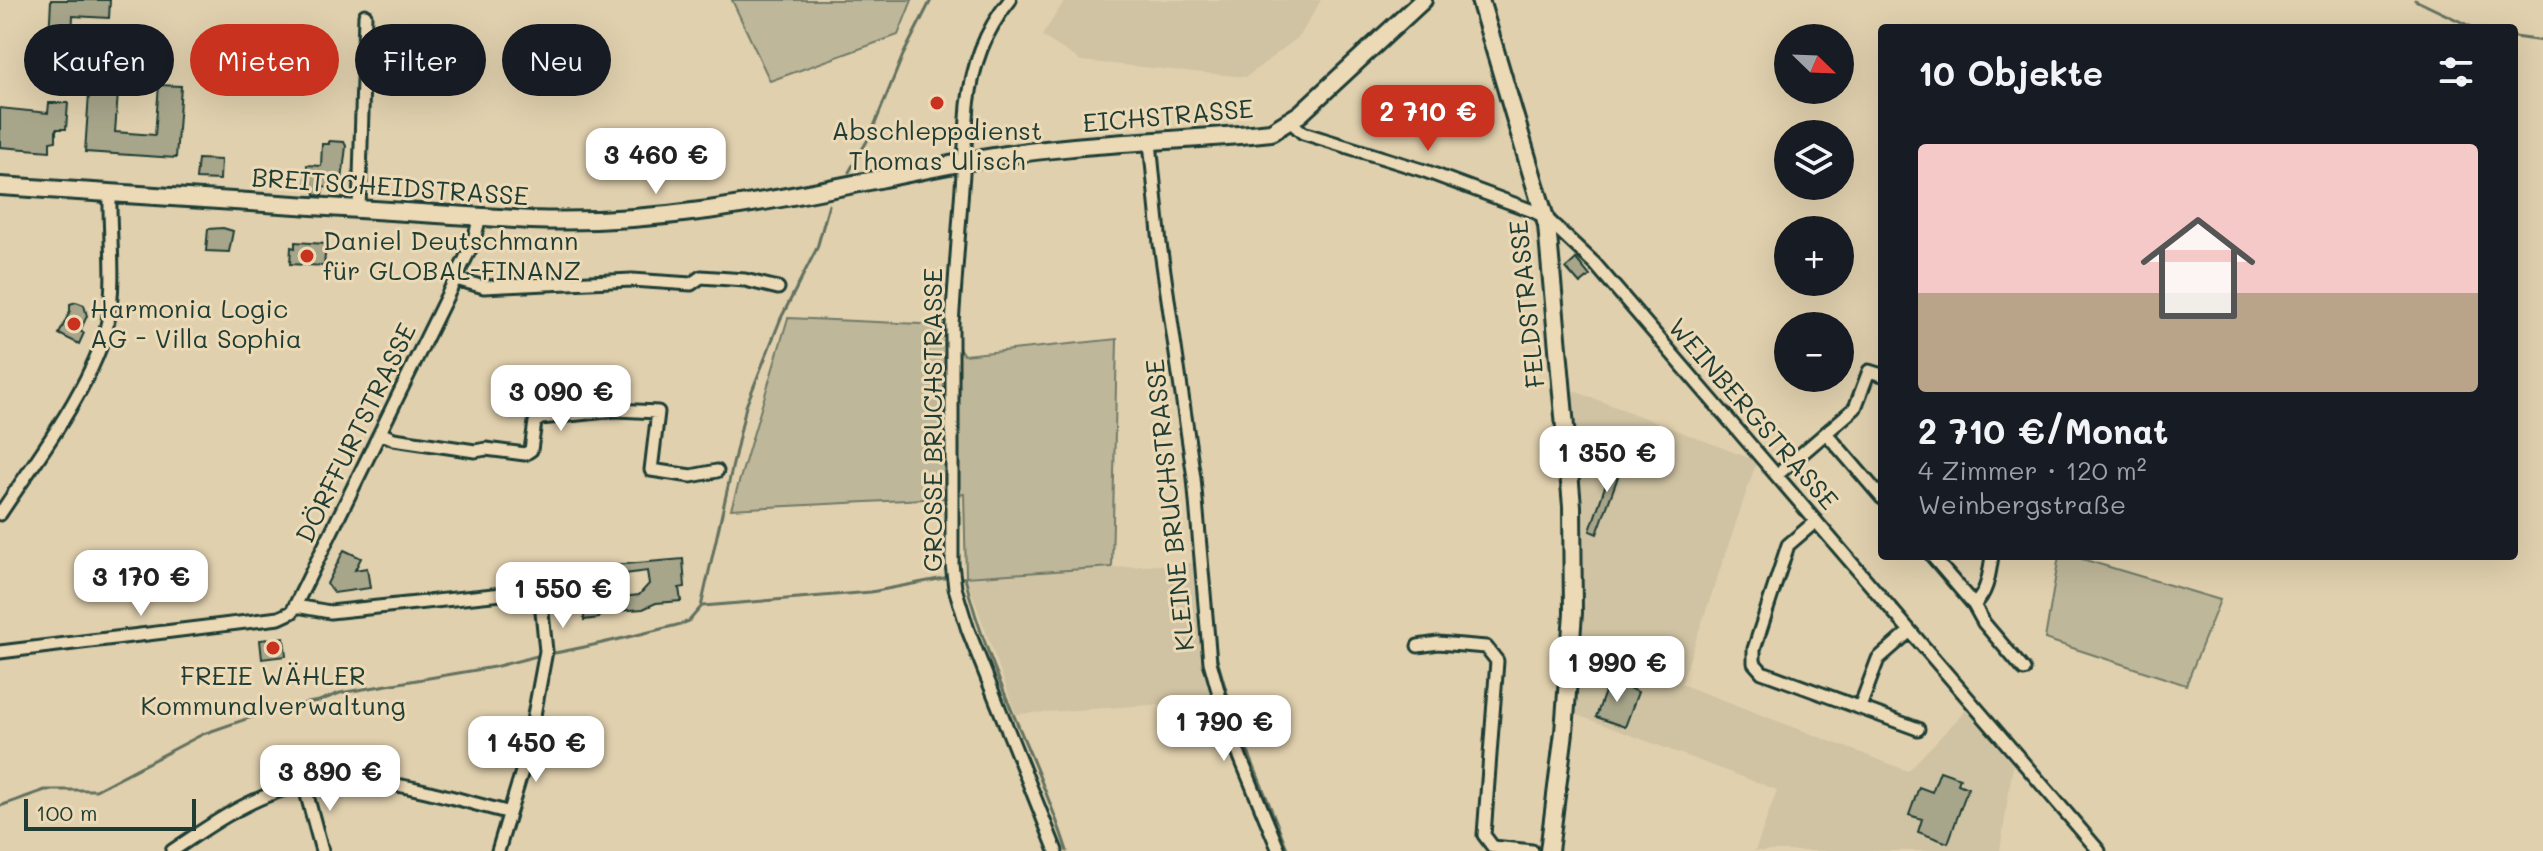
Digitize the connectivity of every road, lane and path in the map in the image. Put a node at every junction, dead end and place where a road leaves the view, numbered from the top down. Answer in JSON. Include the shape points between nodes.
{"nodes":[{"id":1,"x":1010,"y":0,"type":"edge"},
{"id":2,"x":1423,"y":0,"type":"edge"},
{"id":3,"x":1480,"y":0,"type":"edge"},
{"id":4,"x":365,"y":15,"type":"dead end"},
{"id":5,"x":1291,"y":122,"type":"junction"},
{"id":6,"x":1150,"y":142,"type":"junction"},
{"id":7,"x":965,"y":162,"type":"junction"},
{"id":8,"x":0,"y":186,"type":"edge"},
{"id":9,"x":110,"y":192,"type":"junction"},
{"id":10,"x":359,"y":209,"type":"junction"},
{"id":11,"x":480,"y":217,"type":"junction"},
{"id":12,"x":1545,"y":217,"type":"junction"},
{"id":13,"x":456,"y":279,"type":"junction"},
{"id":14,"x":778,"y":288,"type":"dead end"},
{"id":15,"x":1878,"y":374,"type":"edge"},
{"id":16,"x":380,"y":433,"type":"junction"},
{"id":17,"x":1826,"y":433,"type":"junction"},
{"id":18,"x":717,"y":471,"type":"dead end"},
{"id":19,"x":1777,"y":475,"type":"junction"},
{"id":20,"x":1878,"y":493,"type":"edge"},
{"id":21,"x":0,"y":514,"type":"edge"},
{"id":22,"x":1816,"y":521,"type":"junction"},
{"id":23,"x":1935,"y":560,"type":"edge"},
{"id":24,"x":1991,"y":560,"type":"edge"},
{"id":25,"x":1974,"y":605,"type":"junction"},
{"id":26,"x":296,"y":606,"type":"junction"},
{"id":27,"x":1910,"y":631,"type":"junction"},
{"id":28,"x":1418,"y":646,"type":"dead end"},
{"id":29,"x":0,"y":652,"type":"edge"},
{"id":30,"x":2024,"y":670,"type":"dead end"},
{"id":31,"x":1860,"y":707,"type":"junction"},
{"id":32,"x":1918,"y":729,"type":"dead end"},
{"id":33,"x":304,"y":784,"type":"junction"},
{"id":34,"x":507,"y":812,"type":"junction"},
{"id":35,"x":172,"y":851,"type":"edge"},
{"id":36,"x":322,"y":851,"type":"edge"},
{"id":37,"x":498,"y":851,"type":"edge"},
{"id":38,"x":1056,"y":851,"type":"edge"},
{"id":39,"x":1279,"y":851,"type":"edge"},
{"id":40,"x":1532,"y":851,"type":"edge"},
{"id":41,"x":1549,"y":851,"type":"edge"},
{"id":42,"x":2099,"y":851,"type":"edge"}],
"edges":[{"from":1,"to":7,"type":"street","name":"GROSSE BRUCHSTRASSE","via":[[981,44],[973,69]]},
{"from":2,"to":5,"type":"street","name":"EICHSTRASSE"},
{"from":3,"to":12,"type":"street","name":"FELDSTRASSE"},
{"from":4,"to":10,"type":"street"},
{"from":5,"to":6,"type":"street","name":"EICHSTRASSE","via":[[1271,132]]},
{"from":5,"to":12,"type":"street","name":"WEINBERGSTRASSE","via":[[1303,133],[1425,171]]},
{"from":6,"to":7,"type":"street","name":"EICHSTRASSE"},
{"from":6,"to":39,"type":"street","name":"KLEINE BRUCHSTRASSE","via":[[1193,465],[1210,662],[1229,730]]},
{"from":7,"to":11,"type":"street","name":"BREITSCHEIDSTRASSE","via":[[713,211],[578,221]]},
{"from":7,"to":38,"type":"street","name":"GROSSE BRUCHSTRASSE","via":[[952,324],[954,576],[968,630]]},
{"from":8,"to":9,"type":"street","name":"BREITSCHEIDSTRASSE"},
{"from":9,"to":10,"type":"street","name":"BREITSCHEIDSTRASSE"},
{"from":9,"to":21,"type":"street","via":[[110,304],[104,337],[77,394]]},
{"from":10,"to":11,"type":"street","name":"BREITSCHEIDSTRASSE"},
{"from":11,"to":13,"type":"street","name":"DÖRFFURTSTRASSE"},
{"from":12,"to":19,"type":"street","name":"WEINBERGSTRASSE","via":[[1595,264]]},
{"from":12,"to":41,"type":"street","name":"FELDSTRASSE","via":[[1574,568],[1564,732]]},
{"from":13,"to":14,"type":"street","via":[[493,287],[632,280],[691,284],[701,277]]},
{"from":13,"to":16,"type":"street","name":"DÖRFFURTSTRASSE"},
{"from":15,"to":17,"type":"street","via":[[1869,371],[1855,408]]},
{"from":16,"to":18,"type":"street","via":[[460,449],[525,454],[541,418],[616,410],[658,412],[651,470],[691,476]]},
{"from":16,"to":26,"type":"street","name":"DÖRFFURTSTRASSE"},
{"from":17,"to":19,"type":"street"},
{"from":17,"to":20,"type":"street"},
{"from":19,"to":22,"type":"street","name":"WEINBERGSTRASSE"},
{"from":22,"to":27,"type":"street","name":"WEINBERGSTRASSE"},
{"from":22,"to":31,"type":"street","via":[[1788,545],[1754,663],[1762,672]]},
{"from":23,"to":25,"type":"street"},
{"from":24,"to":25,"type":"street","via":[[1987,584]]},
{"from":25,"to":30,"type":"street"},
{"from":26,"to":29,"type":"street","via":[[279,618]]},
{"from":26,"to":34,"type":"street","via":[[330,612],[521,592],[535,596],[543,611],[545,657],[526,758]]},
{"from":27,"to":31,"type":"street","via":[[1878,659]]},
{"from":27,"to":42,"type":"street","name":"WEINBERGSTRASSE"},
{"from":28,"to":40,"type":"street","via":[[1486,647],[1497,661],[1484,835],[1493,847]]},
{"from":31,"to":32,"type":"street"},
{"from":33,"to":34,"type":"street","via":[[390,783]]},
{"from":33,"to":35,"type":"street","via":[[249,803]]},
{"from":33,"to":36,"type":"street"},
{"from":34,"to":37,"type":"street"}]}
